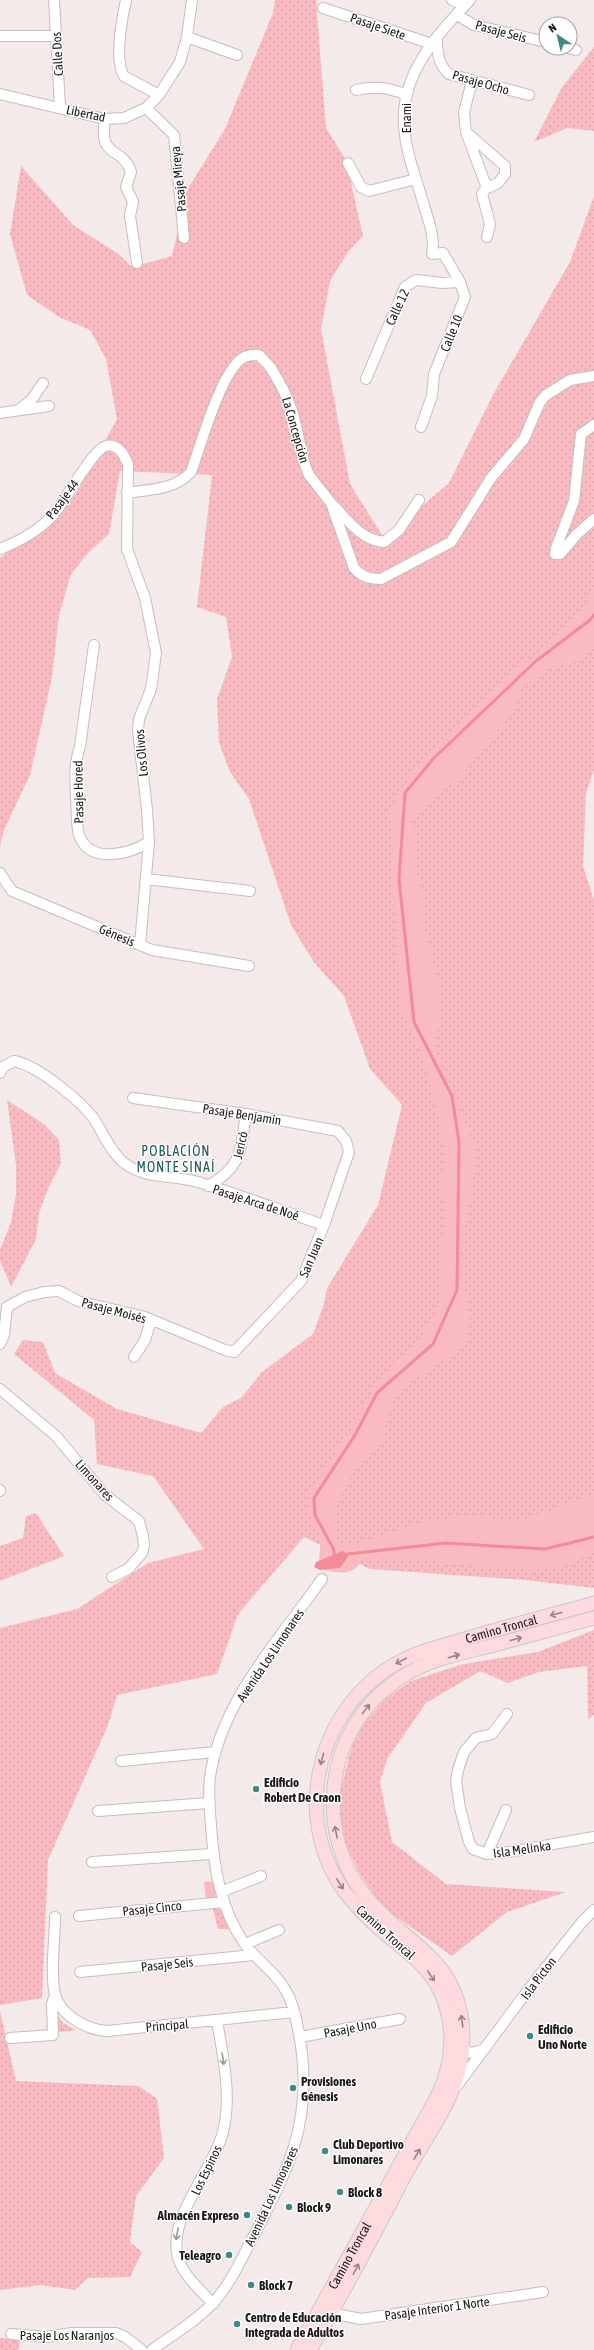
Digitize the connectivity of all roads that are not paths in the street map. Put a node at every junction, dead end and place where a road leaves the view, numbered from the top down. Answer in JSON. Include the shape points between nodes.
{"nodes":[{"id":1,"x":54,"y":0,"type":"edge"},
{"id":2,"x":126,"y":0,"type":"edge"},
{"id":3,"x":192,"y":0,"type":"edge"},
{"id":4,"x":452,"y":0,"type":"edge"},
{"id":5,"x":468,"y":3,"type":"edge"},
{"id":6,"x":323,"y":8,"type":"dead end"},
{"id":7,"x":457,"y":15,"type":"junction"},
{"id":8,"x":0,"y":36,"type":"edge"},
{"id":9,"x":56,"y":36,"type":"junction"},
{"id":10,"x":188,"y":37,"type":"junction"},
{"id":11,"x":538,"y":40,"type":"edge"},
{"id":12,"x":435,"y":41,"type":"junction"},
{"id":13,"x":237,"y":55,"type":"dead end"},
{"id":14,"x":472,"y":81,"type":"junction"},
{"id":15,"x":356,"y":90,"type":"dead end"},
{"id":16,"x":0,"y":94,"type":"edge"},
{"id":17,"x":160,"y":95,"type":"junction"},
{"id":18,"x":407,"y":95,"type":"junction"},
{"id":19,"x":529,"y":95,"type":"dead end"},
{"id":20,"x":60,"y":108,"type":"junction"},
{"id":21,"x":146,"y":108,"type":"junction"},
{"id":22,"x":105,"y":119,"type":"junction"},
{"id":23,"x":466,"y":132,"type":"junction"},
{"id":24,"x":348,"y":163,"type":"dead end"},
{"id":25,"x":416,"y":179,"type":"junction"},
{"id":26,"x":487,"y":186,"type":"junction"},
{"id":27,"x":487,"y":237,"type":"dead end"},
{"id":28,"x":184,"y":238,"type":"dead end"},
{"id":29,"x":432,"y":254,"type":"joint"},
{"id":30,"x":137,"y":263,"type":"dead end"},
{"id":31,"x":460,"y":282,"type":"junction"},
{"id":32,"x":594,"y":376,"type":"edge"},
{"id":33,"x":366,"y":379,"type":"dead end"},
{"id":34,"x":43,"y":383,"type":"dead end"},
{"id":35,"x":48,"y":406,"type":"dead end"},
{"id":36,"x":20,"y":409,"type":"junction"},
{"id":37,"x":0,"y":413,"type":"edge"},
{"id":38,"x":594,"y":425,"type":"edge"},
{"id":39,"x":421,"y":427,"type":"dead end"},
{"id":40,"x":128,"y":493,"type":"junction"},
{"id":41,"x":419,"y":500,"type":"dead end"},
{"id":42,"x":331,"y":503,"type":"junction"},
{"id":43,"x":594,"y":519,"type":"edge"},
{"id":44,"x":0,"y":549,"type":"edge"},
{"id":45,"x":94,"y":645,"type":"dead end"},
{"id":46,"x":149,"y":842,"type":"junction"},
{"id":47,"x":0,"y":873,"type":"edge"},
{"id":48,"x":146,"y":879,"type":"junction"},
{"id":49,"x":250,"y":891,"type":"dead end"},
{"id":50,"x":140,"y":945,"type":"junction"},
{"id":51,"x":248,"y":966,"type":"dead end"},
{"id":52,"x":0,"y":1073,"type":"edge"},
{"id":53,"x":132,"y":1098,"type":"dead end"},
{"id":54,"x":246,"y":1114,"type":"junction"},
{"id":55,"x":346,"y":1141,"type":"joint"},
{"id":56,"x":208,"y":1186,"type":"junction"},
{"id":57,"x":324,"y":1225,"type":"junction"},
{"id":58,"x":152,"y":1320,"type":"junction"},
{"id":59,"x":0,"y":1344,"type":"edge"},
{"id":60,"x":234,"y":1352,"type":"joint"},
{"id":61,"x":134,"y":1357,"type":"dead end"},
{"id":62,"x":0,"y":1389,"type":"edge"},
{"id":63,"x":112,"y":1577,"type":"dead end"},
{"id":64,"x":322,"y":1580,"type":"dead end"},
{"id":65,"x":594,"y":1603,"type":"edge"},
{"id":66,"x":594,"y":1618,"type":"edge"},
{"id":67,"x":507,"y":1714,"type":"dead end"},
{"id":68,"x":215,"y":1752,"type":"junction"},
{"id":69,"x":121,"y":1761,"type":"dead end"},
{"id":70,"x":209,"y":1803,"type":"junction"},
{"id":71,"x":506,"y":1810,"type":"dead end"},
{"id":72,"x":98,"y":1811,"type":"dead end"},
{"id":73,"x":594,"y":1837,"type":"edge"},
{"id":74,"x":212,"y":1854,"type":"junction"},
{"id":75,"x":487,"y":1854,"type":"junction"},
{"id":76,"x":92,"y":1862,"type":"dead end"},
{"id":77,"x":261,"y":1876,"type":"dead end"},
{"id":78,"x":223,"y":1897,"type":"junction"},
{"id":79,"x":594,"y":1910,"type":"edge"},
{"id":80,"x":79,"y":1916,"type":"dead end"},
{"id":81,"x":55,"y":1917,"type":"dead end"},
{"id":82,"x":279,"y":1930,"type":"dead end"},
{"id":83,"x":245,"y":1944,"type":"junction"},
{"id":84,"x":254,"y":1955,"type":"junction"},
{"id":85,"x":80,"y":1972,"type":"dead end"},
{"id":86,"x":55,"y":1995,"type":"junction"},
{"id":87,"x":294,"y":2012,"type":"junction"},
{"id":88,"x":400,"y":2019,"type":"dead end"},
{"id":89,"x":217,"y":2021,"type":"junction"},
{"id":90,"x":300,"y":2037,"type":"junction"},
{"id":91,"x":10,"y":2038,"type":"dead end"},
{"id":92,"x":485,"y":2049,"type":"junction"},
{"id":93,"x":463,"y":2051,"type":"junction"},
{"id":94,"x":453,"y":2092,"type":"junction"},
{"id":95,"x":543,"y":2292,"type":"dead end"},
{"id":96,"x":213,"y":2304,"type":"junction"},
{"id":97,"x":326,"y":2311,"type":"junction"},
{"id":98,"x":12,"y":2334,"type":"dead end"},
{"id":99,"x":142,"y":2350,"type":"edge"},
{"id":100,"x":152,"y":2350,"type":"edge"},
{"id":101,"x":296,"y":2350,"type":"edge"},
{"id":102,"x":310,"y":2350,"type":"edge"}],
"edges":[{"from":1,"to":9,"type":"street","name":"Calle Dos"},
{"from":2,"to":17,"type":"street","via":[[121,33],[120,71],[124,76]]},
{"from":3,"to":10,"type":"street","name":"Libertad"},
{"from":4,"to":5,"type":"street"},
{"from":5,"to":7,"type":"street","name":"Enami"},
{"from":6,"to":12,"type":"street","name":"Pasaje Siete"},
{"from":7,"to":11,"type":"street","name":"Pasaje Seis","via":[[474,25]]},
{"from":7,"to":12,"type":"street","name":"Enami"},
{"from":8,"to":9,"type":"street"},
{"from":9,"to":20,"type":"street","name":"Calle Dos"},
{"from":10,"to":13,"type":"street"},
{"from":10,"to":17,"type":"street","name":"Libertad","via":[[180,62]]},
{"from":12,"to":14,"type":"street","name":"Pasaje Ocho","via":[[444,70]]},
{"from":12,"to":18,"type":"street","name":"Enami","via":[[421,58]]},
{"from":14,"to":19,"type":"street","name":"Pasaje Ocho"},
{"from":14,"to":23,"type":"street","via":[[464,112]]},
{"from":15,"to":18,"type":"street","via":[[375,86]]},
{"from":16,"to":20,"type":"street","name":"Libertad"},
{"from":17,"to":21,"type":"street","name":"Libertad"},
{"from":18,"to":25,"type":"street","name":"Enami","via":[[404,125]]},
{"from":20,"to":22,"type":"street","name":"Libertad"},
{"from":21,"to":22,"type":"street","name":"Libertad","via":[[124,118]]},
{"from":21,"to":28,"type":"street","name":"Pasaje Mireya","via":[[174,135]]},
{"from":22,"to":30,"type":"street","via":[[105,145],[127,164],[131,172],[126,187],[133,202],[130,216]]},
{"from":23,"to":26,"type":"street"},
{"from":23,"to":26,"type":"street","via":[[505,166],[505,174],[498,183]]},
{"from":24,"to":25,"type":"street","via":[[361,187],[369,191]]},
{"from":25,"to":29,"type":"street","name":"Enami","via":[[432,235]]},
{"from":26,"to":27,"type":"street","via":[[482,194],[490,224]]},
{"from":29,"to":31,"type":"street","name":"Calle 10","via":[[443,253]]},
{"from":31,"to":33,"type":"street","name":"Calle 12","via":[[416,280],[405,287]]},
{"from":31,"to":39,"type":"street","name":"Calle 10","via":[[464,297],[462,306],[434,374],[432,396]]},
{"from":32,"to":42,"type":"street","name":"La Concepción","via":[[570,380],[546,395],[540,402],[524,439],[490,478],[451,542],[381,579],[370,579],[360,575],[354,568]]},
{"from":34,"to":36,"type":"street","via":[[32,399]]},
{"from":35,"to":36,"type":"street"},
{"from":36,"to":37,"type":"street"},
{"from":38,"to":43,"type":"street","via":[[581,434],[574,501],[555,554],[560,554]]},
{"from":40,"to":42,"type":"street","name":"La Concepción","via":[[183,481],[191,472],[223,385],[240,360],[246,356],[259,355],[271,368],[283,389],[293,413],[307,470]]},
{"from":40,"to":44,"type":"street","name":"Pasaje 44","via":[[128,464],[124,454],[108,445],[96,453],[54,514],[34,532]]},
{"from":40,"to":46,"type":"street","name":"Los Olivos","via":[[127,544],[145,598],[156,643],[156,662],[138,730]]},
{"from":41,"to":42,"type":"street","via":[[399,530],[384,542],[362,534]]},
{"from":45,"to":46,"type":"street","name":"Pasaje Hored","via":[[80,746],[75,760],[79,835],[87,846],[95,852],[104,854],[126,854]]},
{"from":46,"to":48,"type":"street","name":"Los Olivos"},
{"from":47,"to":50,"type":"street","name":"Génesis","via":[[12,891]]},
{"from":48,"to":49,"type":"street"},
{"from":48,"to":50,"type":"street","name":"Los Olivos"},
{"from":50,"to":51,"type":"street","name":"Génesis","via":[[152,950]]},
{"from":52,"to":56,"type":"street","name":"Pasaje Arca de Noé","via":[[14,1061],[32,1068],[49,1080],[85,1108],[117,1157],[131,1168]]},
{"from":53,"to":54,"type":"street","name":"Pasaje Benjamín"},
{"from":54,"to":55,"type":"street","name":"Pasaje Benjamín","via":[[338,1131]]},
{"from":54,"to":56,"type":"street","name":"Jericó","via":[[239,1158],[228,1172]]},
{"from":55,"to":57,"type":"street","name":"San Juan","via":[[349,1152]]},
{"from":56,"to":57,"type":"street","name":"Pasaje Arca de Noé"},
{"from":57,"to":60,"type":"street","name":"San Juan","via":[[301,1281]]},
{"from":58,"to":59,"type":"street","name":"Pasaje Moisés","via":[[78,1301],[59,1291],[44,1292],[25,1297],[7,1307],[4,1335]]},
{"from":58,"to":60,"type":"street","name":"Pasaje Moisés"},
{"from":58,"to":61,"type":"street","via":[[145,1340]]},
{"from":62,"to":63,"type":"street","name":"Limonares","via":[[56,1436],[105,1494],[139,1522],[144,1546],[142,1553],[128,1569]]},
{"from":64,"to":68,"type":"street","name":"Avenida Los Limonares","via":[[244,1687]]},
{"from":65,"to":97,"type":"main road","name":"Camino Troncal","one_way":true,"via":[[422,1652],[393,1665],[368,1684],[353,1700],[338,1722],[324,1751],[318,1779],[316,1808],[320,1837],[330,1864],[344,1890],[367,1918],[410,1953],[434,1980],[447,2009],[451,2047],[447,2073],[437,2097]]},
{"from":93,"to":66,"type":"main road","name":"Camino Troncal","one_way":true,"via":[[460,2010],[441,1968],[423,1947],[377,1910],[348,1869],[338,1843],[334,1816],[338,1762],[348,1736],[363,1712],[382,1691],[410,1672],[444,1659]]},
{"from":67,"to":75,"type":"street","name":"Isla Melinka","via":[[492,1734],[476,1738],[464,1752],[456,1781],[469,1842],[473,1849]]},
{"from":68,"to":69,"type":"street"},
{"from":68,"to":70,"type":"street","name":"Avenida Los Limonares"},
{"from":70,"to":72,"type":"street"},
{"from":70,"to":74,"type":"street","name":"Avenida Los Limonares"},
{"from":71,"to":75,"type":"street"},
{"from":73,"to":75,"type":"street","name":"Isla Melinka"},
{"from":74,"to":76,"type":"street"},
{"from":74,"to":78,"type":"street","name":"Avenida Los Limonares"},
{"from":77,"to":78,"type":"street","name":"Pasaje Cinco"},
{"from":78,"to":80,"type":"street","name":"Pasaje Cinco"},
{"from":78,"to":83,"type":"street","name":"Avenida Los Limonares","via":[[231,1921]]},
{"from":79,"to":92,"type":"street","name":"Isla Picton","via":[[558,1951]]},
{"from":81,"to":86,"type":"street"},
{"from":82,"to":83,"type":"street"},
{"from":83,"to":84,"type":"street","name":"Avenida Los Limonares"},
{"from":84,"to":85,"type":"street","name":"Pasaje Seis"},
{"from":84,"to":87,"type":"street","name":"Avenida Los Limonares","via":[[281,1983]]},
{"from":86,"to":89,"type":"street","name":"Principal","via":[[73,2018],[83,2026],[97,2031]]},
{"from":86,"to":91,"type":"street","via":[[52,2004],[53,2035]]},
{"from":87,"to":89,"type":"street","name":"Principal"},
{"from":87,"to":90,"type":"street","name":"Avenida Los Limonares"},
{"from":88,"to":90,"type":"street","name":"Pasaje Uno"},
{"from":89,"to":96,"type":"street","name":"Los Espinos","one_way":true,"via":[[225,2067],[224,2132],[179,2226],[176,2241],[177,2256],[182,2269]]},
{"from":90,"to":96,"type":"street","name":"Avenida Los Limonares","via":[[304,2092],[301,2123],[293,2152],[226,2288]]},
{"from":92,"to":93,"type":"street","via":[[473,2053]]},
{"from":92,"to":94,"type":"street","name":"Isla Picton"},
{"from":93,"to":94,"type":"main road","name":"Camino Troncal"},
{"from":97,"to":94,"type":"main road","name":"Camino Troncal","one_way":true},
{"from":95,"to":97,"type":"street","name":"Pasaje Interior 1 Norte","via":[[361,2319]]},
{"from":96,"to":100,"type":"street","name":"Avenida Los Limonares"},
{"from":97,"to":101,"type":"main road"},
{"from":97,"to":102,"type":"main road"},
{"from":98,"to":99,"type":"street","name":"Pasaje Los Naranjos","via":[[46,2337],[72,2333],[116,2333]]}]}
